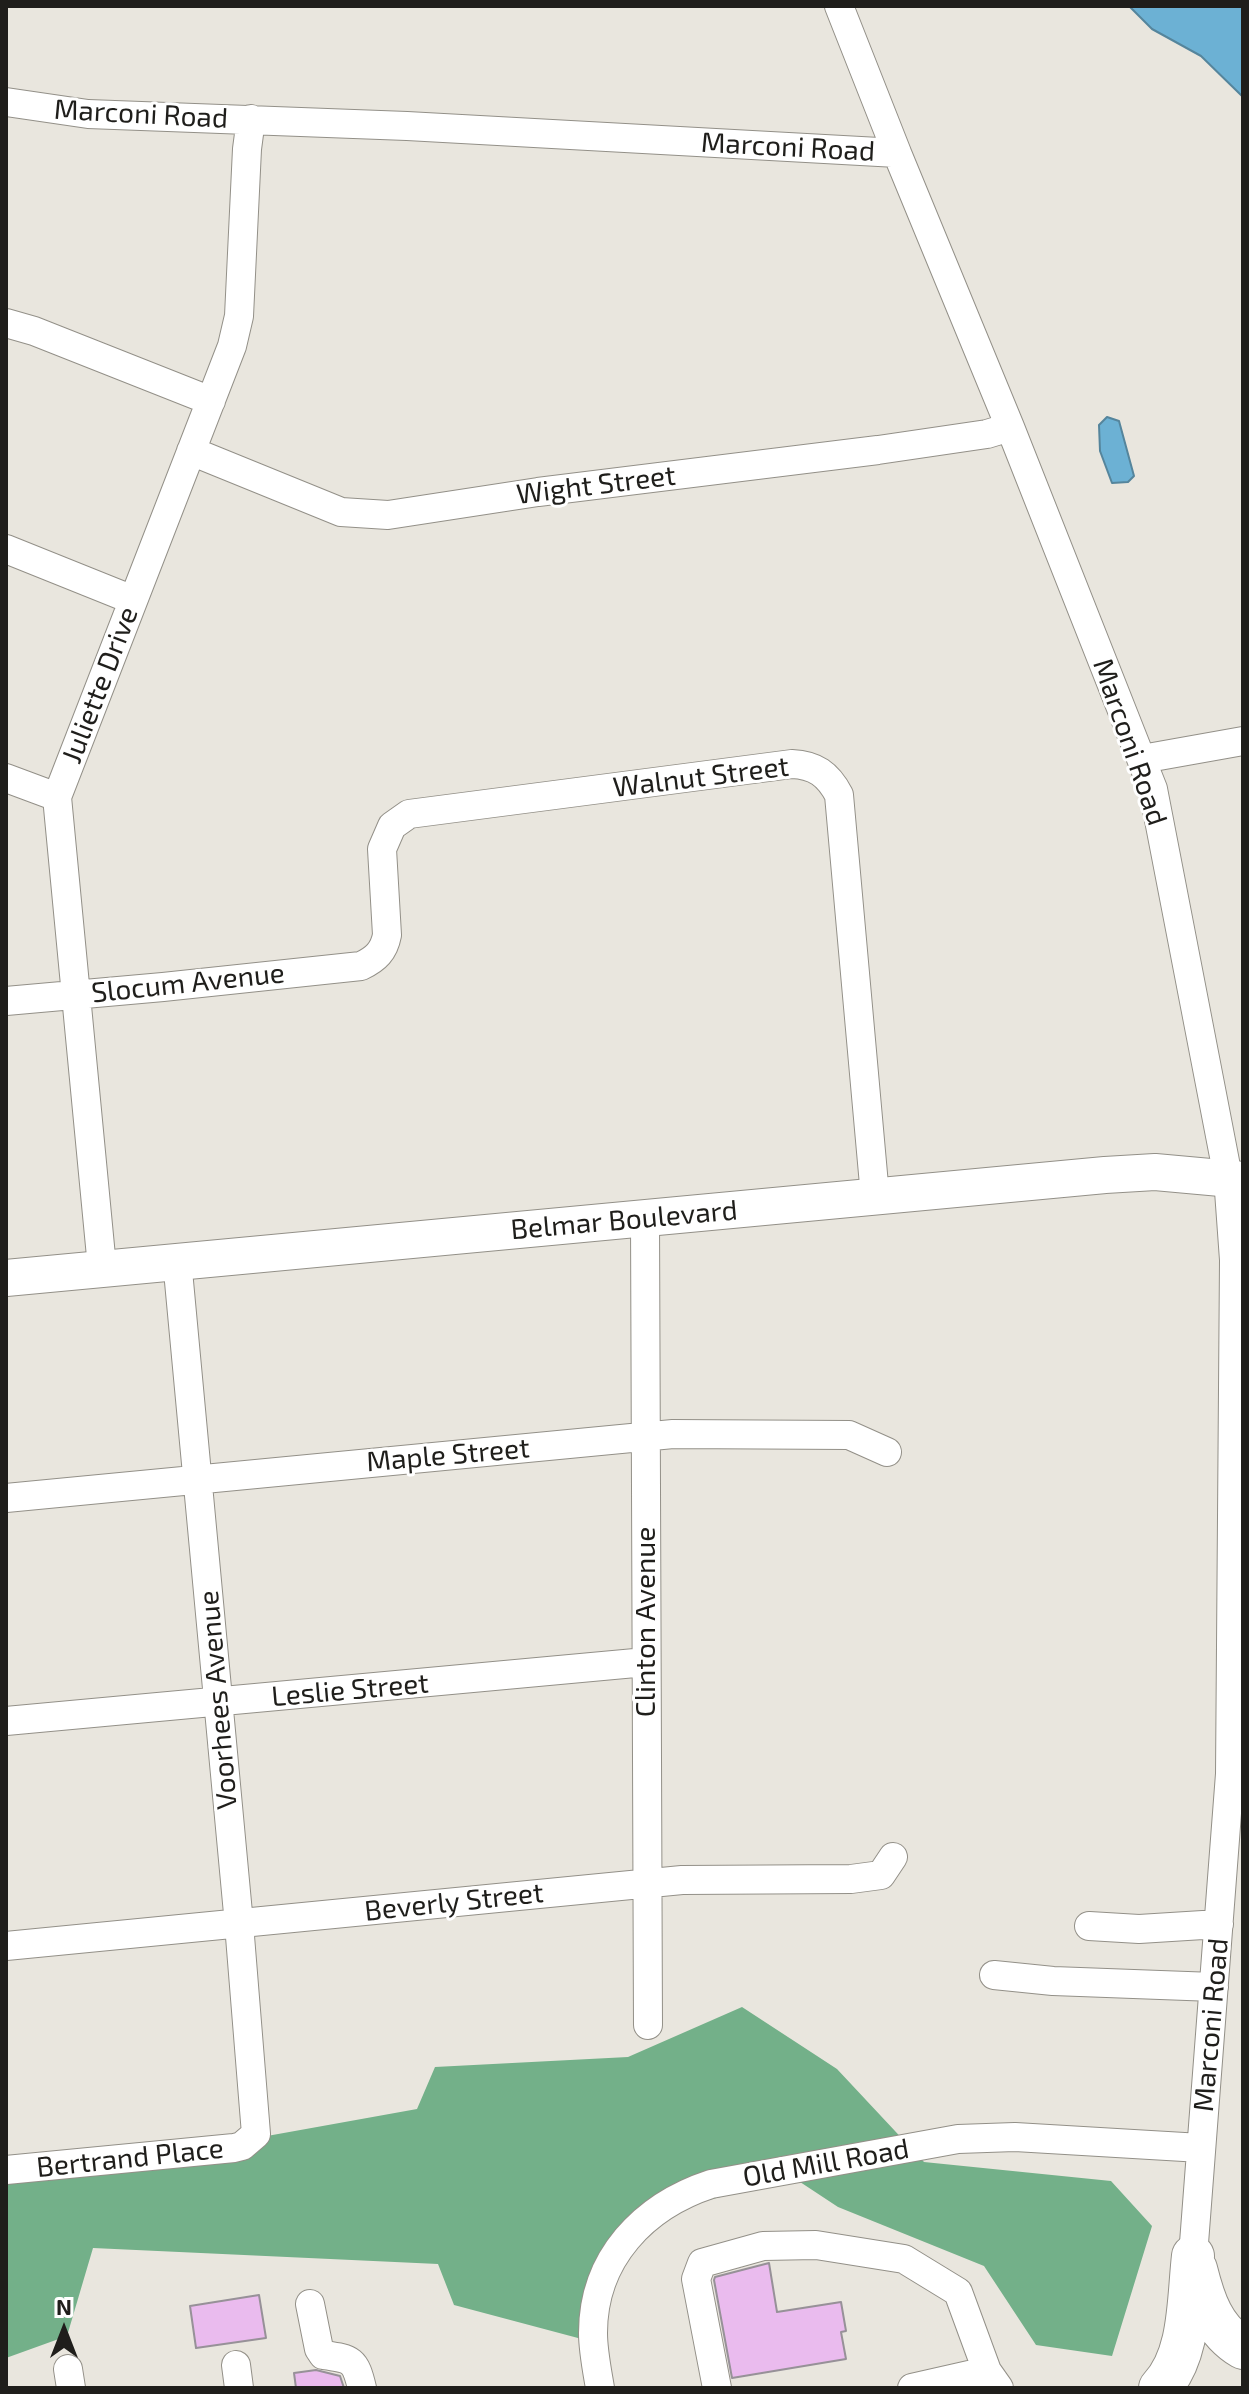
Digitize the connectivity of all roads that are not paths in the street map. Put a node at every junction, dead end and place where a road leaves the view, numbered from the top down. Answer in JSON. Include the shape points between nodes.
{"nodes":[{"id":1,"x":839,"y":6,"type":"edge"},
{"id":2,"x":6,"y":102,"type":"edge"},
{"id":3,"x":251,"y":119,"type":"junction"},
{"id":4,"x":897,"y":153,"type":"junction"},
{"id":5,"x":6,"y":323,"type":"edge"},
{"id":6,"x":211,"y":401,"type":"junction"},
{"id":7,"x":1010,"y":427,"type":"junction"},
{"id":8,"x":191,"y":451,"type":"junction"},
{"id":9,"x":6,"y":549,"type":"edge"},
{"id":10,"x":133,"y":600,"type":"junction"},
{"id":11,"x":1243,"y":741,"type":"edge"},
{"id":12,"x":1142,"y":759,"type":"junction"},
{"id":13,"x":6,"y":778,"type":"edge"},
{"id":14,"x":57,"y":797,"type":"junction"},
{"id":15,"x":370,"y":962,"type":"joint"},
{"id":16,"x":76,"y":994,"type":"junction"},
{"id":17,"x":6,"y":1001,"type":"edge"},
{"id":18,"x":1235,"y":1178,"type":"edge"},
{"id":19,"x":875,"y":1196,"type":"junction"},
{"id":20,"x":645,"y":1219,"type":"junction"},
{"id":21,"x":177,"y":1260,"type":"junction"},
{"id":22,"x":102,"y":1267,"type":"junction"},
{"id":23,"x":6,"y":1278,"type":"edge"},
{"id":24,"x":647,"y":1437,"type":"junction"},
{"id":25,"x":887,"y":1452,"type":"dead end"},
{"id":26,"x":198,"y":1479,"type":"junction"},
{"id":27,"x":6,"y":1498,"type":"edge"},
{"id":28,"x":646,"y":1662,"type":"junction"},
{"id":29,"x":218,"y":1702,"type":"junction"},
{"id":30,"x":6,"y":1721,"type":"edge"},
{"id":31,"x":893,"y":1857,"type":"dead end"},
{"id":32,"x":648,"y":1883,"type":"junction"},
{"id":33,"x":239,"y":1924,"type":"junction"},
{"id":34,"x":1219,"y":1924,"type":"junction"},
{"id":35,"x":1089,"y":1926,"type":"dead end"},
{"id":36,"x":6,"y":1946,"type":"edge"},
{"id":37,"x":994,"y":1975,"type":"dead end"},
{"id":38,"x":1214,"y":1987,"type":"junction"},
{"id":39,"x":648,"y":2025,"type":"dead end"},
{"id":40,"x":252,"y":2139,"type":"joint"},
{"id":41,"x":1201,"y":2148,"type":"junction"},
{"id":42,"x":6,"y":2170,"type":"edge"},
{"id":43,"x":1193,"y":2256,"type":"junction"},
{"id":44,"x":310,"y":2304,"type":"dead end"},
{"id":45,"x":1243,"y":2348,"type":"edge"},
{"id":46,"x":993,"y":2380,"type":"edge"},
{"id":47,"x":362,"y":2388,"type":"edge"},
{"id":48,"x":600,"y":2388,"type":"edge"},
{"id":49,"x":717,"y":2388,"type":"edge"},
{"id":50,"x":912,"y":2388,"type":"edge"},
{"id":51,"x":1160,"y":2388,"type":"edge"}],
"edges":[{"from":1,"to":4,"type":"street"},
{"from":2,"to":3,"type":"street","name":"Marconi Road","via":[[88,114]]},
{"from":3,"to":4,"type":"street","name":"Marconi Road"},
{"from":3,"to":6,"type":"street","name":"Juliette Drive","via":[[239,316]]},
{"from":4,"to":7,"type":"street","name":"Marconi Road"},
{"from":5,"to":6,"type":"street"},
{"from":6,"to":8,"type":"street","name":"Juliette Drive"},
{"from":7,"to":8,"type":"street","name":"Wight Street","via":[[878,450],[377,515],[341,512]]},
{"from":7,"to":12,"type":"street","name":"Marconi Road"},
{"from":8,"to":10,"type":"street","name":"Juliette Drive"},
{"from":9,"to":10,"type":"street"},
{"from":10,"to":14,"type":"street","name":"Juliette Drive"},
{"from":11,"to":12,"type":"street"},
{"from":12,"to":18,"type":"street","name":"Marconi Road","via":[[1160,818]]},
{"from":13,"to":14,"type":"street"},
{"from":14,"to":16,"type":"street","name":"Juliette Drive"},
{"from":15,"to":16,"type":"street","name":"Slocum Avenue"},
{"from":15,"to":19,"type":"street","name":"Walnut Street","via":[[387,935],[382,849],[392,826],[409,814],[792,764],[818,769],[839,795]]},
{"from":16,"to":17,"type":"street","name":"Slocum Avenue"},
{"from":16,"to":22,"type":"street","name":"Juliette Drive"},
{"from":18,"to":19,"type":"main road","name":"Belmar Boulevard","via":[[1155,1172]]},
{"from":18,"to":34,"type":"street","name":"Marconi Road","via":[[1230,1774]]},
{"from":19,"to":20,"type":"main road","name":"Belmar Boulevard"},
{"from":20,"to":21,"type":"main road","name":"Belmar Boulevard"},
{"from":20,"to":24,"type":"street","name":"Clinton Avenue"},
{"from":21,"to":22,"type":"main road","name":"Belmar Boulevard"},
{"from":21,"to":26,"type":"street","name":"Voorhees Avenue"},
{"from":22,"to":23,"type":"main road","name":"Belmar Boulevard"},
{"from":24,"to":25,"type":"street","name":"Maple Street","via":[[849,1435]]},
{"from":24,"to":26,"type":"street","name":"Maple Street"},
{"from":24,"to":28,"type":"street","name":"Clinton Avenue"},
{"from":26,"to":27,"type":"street","name":"Maple Street"},
{"from":26,"to":29,"type":"street","name":"Voorhees Avenue"},
{"from":28,"to":29,"type":"street","name":"Leslie Street"},
{"from":28,"to":32,"type":"street","name":"Clinton Avenue"},
{"from":29,"to":30,"type":"street","name":"Leslie Street"},
{"from":29,"to":33,"type":"street","name":"Voorhees Avenue"},
{"from":31,"to":32,"type":"street","name":"Beverly Street","via":[[881,1875],[851,1879]]},
{"from":32,"to":33,"type":"street","name":"Beverly Street"},
{"from":32,"to":39,"type":"street","name":"Clinton Avenue"},
{"from":33,"to":36,"type":"street","name":"Beverly Street"},
{"from":33,"to":40,"type":"street","name":"Voorhees Avenue","via":[[257,2125]]},
{"from":34,"to":35,"type":"street"},
{"from":34,"to":38,"type":"street","name":"Marconi Road"},
{"from":37,"to":38,"type":"street"},
{"from":38,"to":41,"type":"street","name":"Marconi Road"},
{"from":40,"to":42,"type":"street","name":"Bertrand Place","via":[[234,2148]]},
{"from":41,"to":43,"type":"street","name":"Marconi Road"},
{"from":41,"to":48,"type":"street","name":"Old Mill Road","via":[[1015,2137],[958,2139],[688,2192],[637,2226],[609,2266],[598,2294],[593,2332]]},
{"from":43,"to":45,"type":"highway","via":[[1207,2308]]},
{"from":43,"to":51,"type":"highway","via":[[1182,2348]]},
{"from":44,"to":47,"type":"street","via":[[319,2349],[357,2367]]},
{"from":46,"to":49,"type":"street","via":[[958,2292],[904,2259],[816,2245],[763,2246],[702,2263],[696,2279]]},
{"from":46,"to":50,"type":"street"}]}
